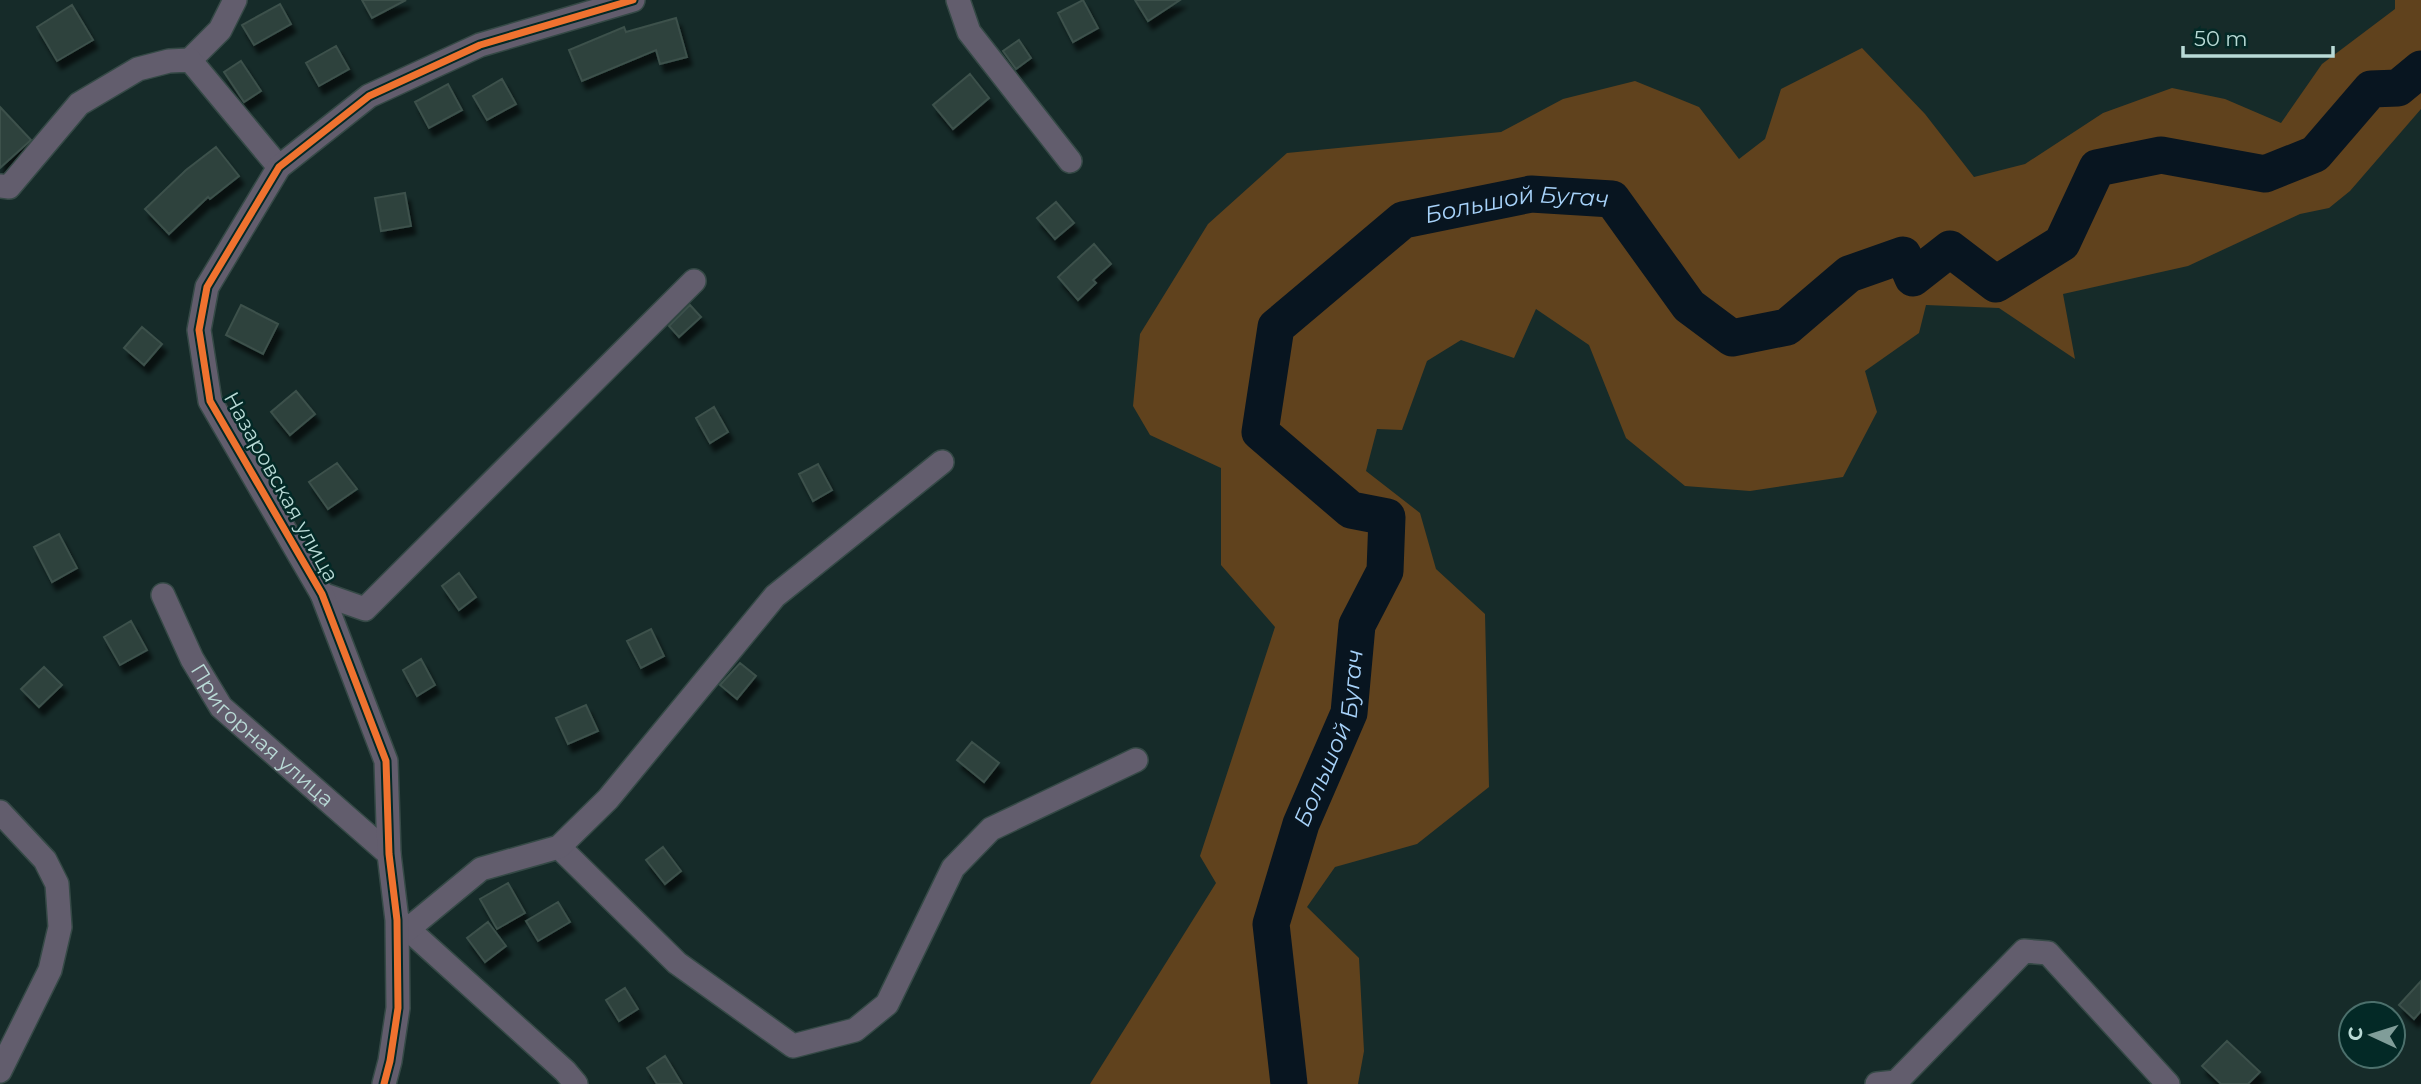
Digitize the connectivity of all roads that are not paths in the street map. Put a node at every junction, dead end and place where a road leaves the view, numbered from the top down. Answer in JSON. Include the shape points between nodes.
{"nodes":[{"id":1,"x":235,"y":0,"type":"edge"},
{"id":2,"x":633,"y":0,"type":"edge"},
{"id":3,"x":958,"y":0,"type":"edge"},
{"id":4,"x":190,"y":60,"type":"junction"},
{"id":5,"x":1070,"y":161,"type":"dead end"},
{"id":6,"x":279,"y":167,"type":"junction"},
{"id":7,"x":0,"y":186,"type":"edge"},
{"id":8,"x":694,"y":281,"type":"dead end"},
{"id":9,"x":942,"y":463,"type":"dead end"},
{"id":10,"x":321,"y":594,"type":"junction"},
{"id":11,"x":163,"y":595,"type":"dead end"},
{"id":12,"x":1136,"y":760,"type":"dead end"},
{"id":13,"x":0,"y":811,"type":"edge"},
{"id":14,"x":559,"y":847,"type":"junction"},
{"id":15,"x":389,"y":854,"type":"junction"},
{"id":16,"x":402,"y":925,"type":"junction"},
{"id":17,"x":0,"y":1071,"type":"edge"},
{"id":18,"x":384,"y":1084,"type":"edge"},
{"id":19,"x":576,"y":1084,"type":"edge"},
{"id":20,"x":1877,"y":1084,"type":"edge"},
{"id":21,"x":2168,"y":1084,"type":"edge"}],
"edges":[{"from":1,"to":4,"type":"street","via":[[220,30]]},
{"from":2,"to":6,"type":"street","via":[[480,45],[369,96]]},
{"from":3,"to":5,"type":"street","via":[[969,32]]},
{"from":4,"to":6,"type":"street"},
{"from":4,"to":7,"type":"street","via":[[138,69],[79,104],[9,187]]},
{"from":6,"to":10,"type":"street","name":"Назаровская улица","via":[[207,287],[199,330],[210,401]]},
{"from":8,"to":10,"type":"street","via":[[365,609]]},
{"from":9,"to":14,"type":"street","via":[[775,596],[608,799]]},
{"from":10,"to":15,"type":"street","name":"Назаровская улица","via":[[386,761]]},
{"from":11,"to":15,"type":"street","name":"Пригорная улица","via":[[192,659],[221,707]]},
{"from":12,"to":14,"type":"street","via":[[991,830],[953,868],[887,1003],[855,1030],[793,1046],[677,963]]},
{"from":13,"to":17,"type":"street","via":[[45,860],[57,884],[60,927],[50,970]]},
{"from":14,"to":16,"type":"street","via":[[481,869]]},
{"from":15,"to":16,"type":"street","name":"Назаровская улица"},
{"from":16,"to":18,"type":"street","name":"Назаровская улица","via":[[398,1007]]},
{"from":16,"to":19,"type":"street"},
{"from":20,"to":21,"type":"street","via":[[1896,1082],[2024,951],[2048,953]]}]}
